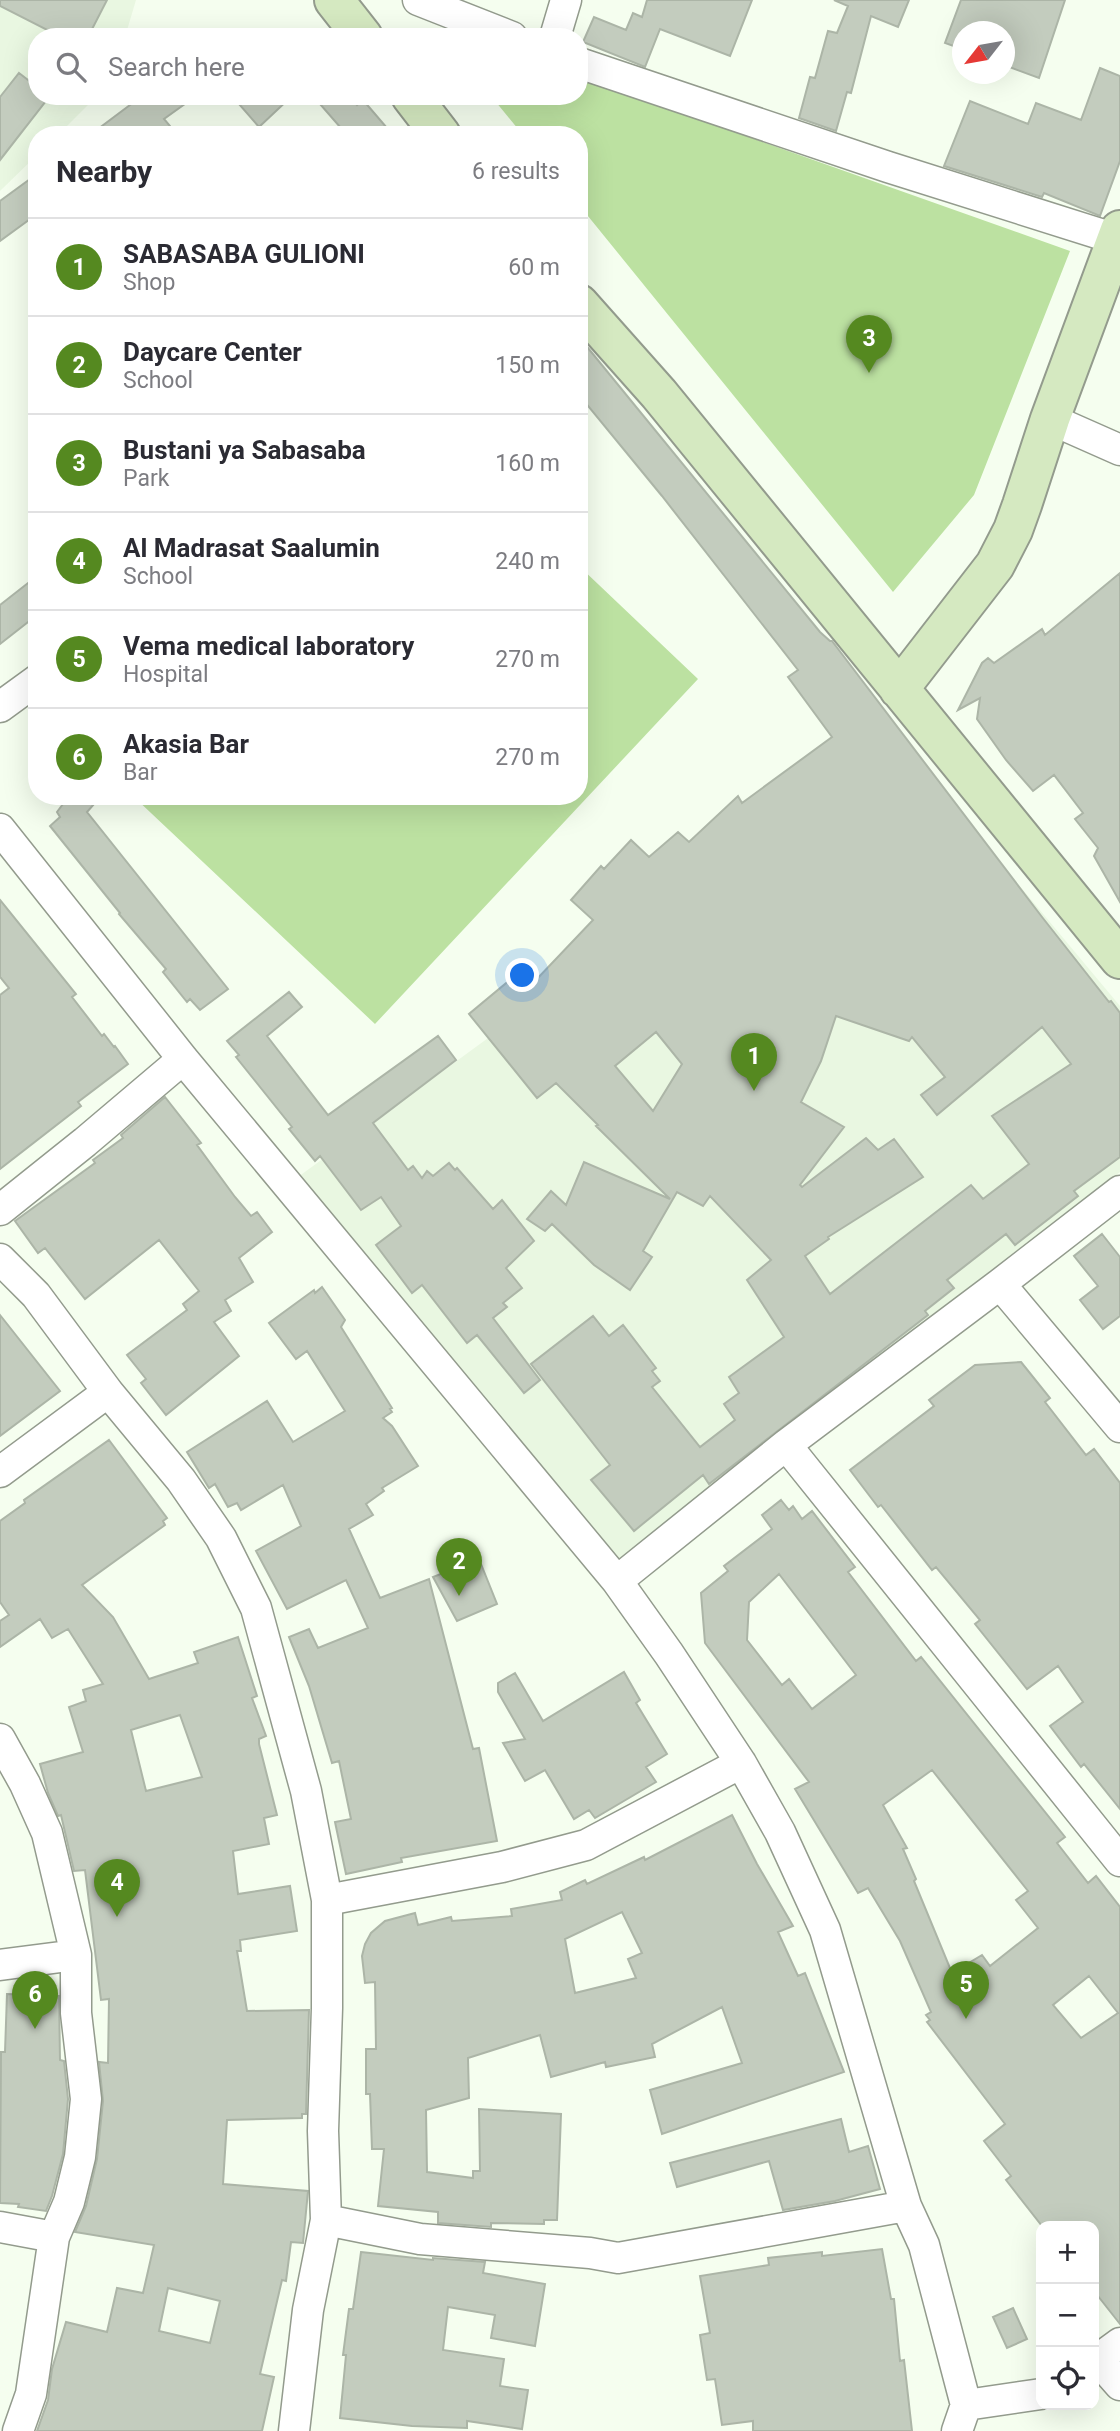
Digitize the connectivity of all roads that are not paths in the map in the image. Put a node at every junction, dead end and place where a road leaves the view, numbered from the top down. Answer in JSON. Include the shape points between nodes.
{"nodes":[{"id":1,"x":334,"y":0,"type":"edge"},
{"id":2,"x":418,"y":0,"type":"edge"},
{"id":3,"x":566,"y":0,"type":"edge"},
{"id":4,"x":356,"y":28,"type":"edge"},
{"id":5,"x":489,"y":28,"type":"edge"},
{"id":6,"x":558,"y":28,"type":"edge"},
{"id":7,"x":588,"y":66,"type":"edge"},
{"id":8,"x":418,"y":105,"type":"edge"},
{"id":9,"x":434,"y":126,"type":"edge"},
{"id":10,"x":1118,"y":234,"type":"edge"},
{"id":11,"x":588,"y":314,"type":"edge"},
{"id":12,"x":1050,"y":419,"type":"junction"},
{"id":13,"x":1120,"y":450,"type":"edge"},
{"id":14,"x":28,"y":687,"type":"edge"},
{"id":15,"x":899,"y":689,"type":"junction"},
{"id":16,"x":0,"y":707,"type":"edge"},
{"id":17,"x":0,"y":829,"type":"edge"},
{"id":18,"x":1114,"y":943,"type":"edge"},
{"id":19,"x":183,"y":1059,"type":"junction"},
{"id":20,"x":1120,"y":1191,"type":"edge"},
{"id":21,"x":0,"y":1210,"type":"edge"},
{"id":22,"x":0,"y":1259,"type":"edge"},
{"id":23,"x":1000,"y":1284,"type":"junction"},
{"id":24,"x":108,"y":1392,"type":"junction"},
{"id":25,"x":1120,"y":1427,"type":"edge"},
{"id":26,"x":786,"y":1445,"type":"junction"},
{"id":27,"x":0,"y":1472,"type":"edge"},
{"id":28,"x":617,"y":1581,"type":"junction"},
{"id":29,"x":0,"y":1739,"type":"edge"},
{"id":30,"x":741,"y":1763,"type":"junction"},
{"id":31,"x":1120,"y":1861,"type":"edge"},
{"id":32,"x":327,"y":1900,"type":"junction"},
{"id":33,"x":76,"y":1955,"type":"junction"},
{"id":34,"x":0,"y":1965,"type":"edge"},
{"id":35,"x":906,"y":2206,"type":"junction"},
{"id":36,"x":326,"y":2220,"type":"junction"},
{"id":37,"x":0,"y":2227,"type":"edge"},
{"id":38,"x":54,"y":2237,"type":"junction"},
{"id":39,"x":1104,"y":2355,"type":"edge"},
{"id":40,"x":1120,"y":2385,"type":"edge"},
{"id":41,"x":1036,"y":2396,"type":"edge"},
{"id":42,"x":961,"y":2418,"type":"edge"},
{"id":43,"x":18,"y":2431,"type":"edge"},
{"id":44,"x":294,"y":2431,"type":"edge"}],
"edges":[{"from":1,"to":4,"type":"street"},
{"from":2,"to":5,"type":"street"},
{"from":3,"to":6,"type":"street"},
{"from":7,"to":10,"type":"street","via":[[888,167]]},
{"from":8,"to":9,"type":"street"},
{"from":10,"to":12,"type":"street"},
{"from":11,"to":15,"type":"street","via":[[659,394]]},
{"from":12,"to":13,"type":"street"},
{"from":12,"to":15,"type":"street","via":[[999,559]]},
{"from":14,"to":16,"type":"street"},
{"from":15,"to":18,"type":"street"},
{"from":17,"to":19,"type":"street"},
{"from":19,"to":21,"type":"street"},
{"from":19,"to":28,"type":"street"},
{"from":20,"to":23,"type":"street"},
{"from":22,"to":24,"type":"street","via":[[36,1295]]},
{"from":23,"to":25,"type":"street"},
{"from":23,"to":26,"type":"street"},
{"from":24,"to":27,"type":"street"},
{"from":24,"to":32,"type":"street","via":[[181,1480],[241,1573],[256,1608],[306,1791]]},
{"from":26,"to":28,"type":"street"},
{"from":26,"to":31,"type":"street"},
{"from":28,"to":30,"type":"street"},
{"from":29,"to":33,"type":"street","via":[[47,1833]]},
{"from":30,"to":32,"type":"street","via":[[586,1845],[502,1867]]},
{"from":30,"to":35,"type":"street","via":[[780,1832],[825,1930]]},
{"from":32,"to":36,"type":"street"},
{"from":33,"to":34,"type":"street"},
{"from":33,"to":38,"type":"street","via":[[76,2013],[86,2099],[80,2157]]},
{"from":35,"to":36,"type":"street","via":[[618,2258],[420,2239]]},
{"from":35,"to":42,"type":"street","via":[[924,2245]]},
{"from":36,"to":44,"type":"street","via":[[308,2310]]},
{"from":37,"to":38,"type":"street"},
{"from":38,"to":43,"type":"street","via":[[30,2395]]},
{"from":39,"to":40,"type":"street"},
{"from":41,"to":42,"type":"street"}]}
